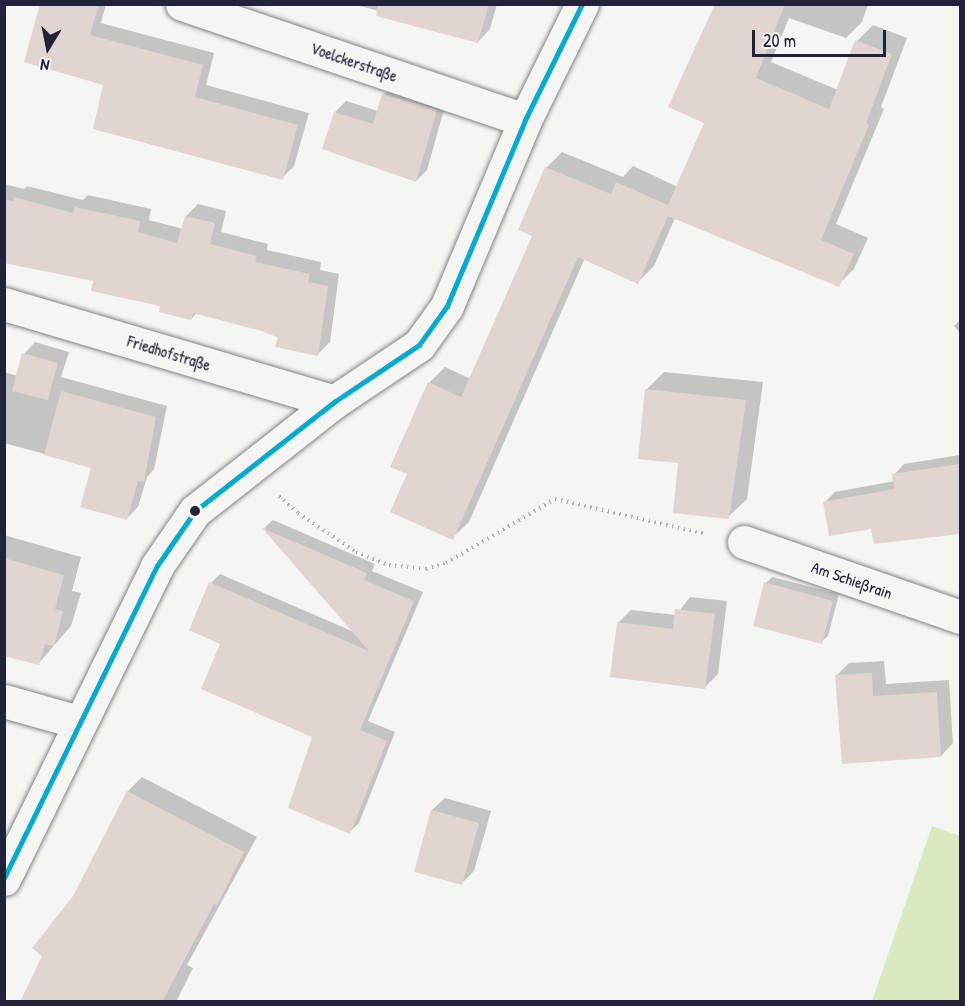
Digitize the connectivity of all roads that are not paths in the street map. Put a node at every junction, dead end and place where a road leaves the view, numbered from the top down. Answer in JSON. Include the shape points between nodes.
{"nodes":[{"id":1,"x":182,"y":4,"type":"edge"},
{"id":2,"x":582,"y":4,"type":"edge"},
{"id":3,"x":525,"y":120,"type":"junction"},
{"id":4,"x":4,"y":304,"type":"edge"},
{"id":5,"x":334,"y":402,"type":"junction"},
{"id":6,"x":744,"y":542,"type":"road end"},
{"id":7,"x":960,"y":617,"type":"edge"},
{"id":8,"x":4,"y":701,"type":"edge"},
{"id":9,"x":78,"y":722,"type":"junction"},
{"id":10,"x":4,"y":879,"type":"edge"}],
"edges":[{"from":1,"to":3,"type":"street","name":"Voelckerstraße"},
{"from":2,"to":3,"type":"street"},
{"from":3,"to":5,"type":"street","via":[[447,306],[419,345]]},
{"from":4,"to":5,"type":"street","name":"Friedhofstraße"},
{"from":5,"to":9,"type":"street","via":[[195,511],[157,566]]},
{"from":6,"to":7,"type":"street","name":"Am Schießrain"},
{"from":8,"to":9,"type":"street"},
{"from":9,"to":10,"type":"street"}]}
